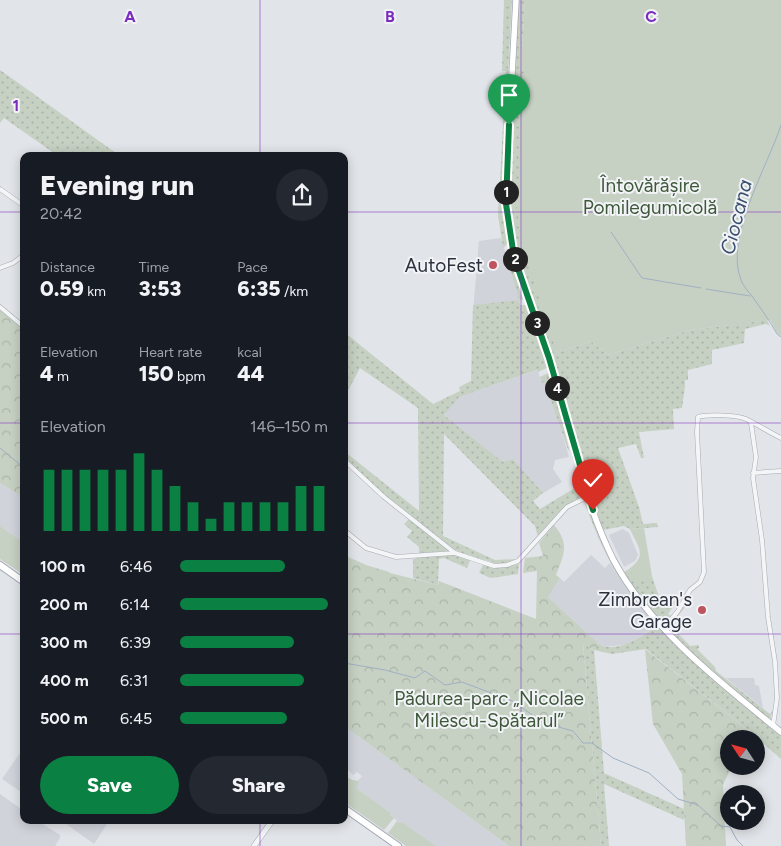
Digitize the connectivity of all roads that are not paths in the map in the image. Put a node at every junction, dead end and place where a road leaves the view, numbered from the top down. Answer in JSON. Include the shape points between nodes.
{"nodes":[{"id":1,"x":516,"y":0,"type":"edge"},
{"id":2,"x":0,"y":189,"type":"edge"},
{"id":3,"x":20,"y":203,"type":"edge"},
{"id":4,"x":20,"y":258,"type":"edge"},
{"id":5,"x":0,"y":268,"type":"edge"},
{"id":6,"x":0,"y":307,"type":"edge"},
{"id":7,"x":20,"y":323,"type":"edge"},
{"id":8,"x":751,"y":423,"type":"junction"},
{"id":9,"x":781,"y":438,"type":"edge"},
{"id":10,"x":348,"y":464,"type":"edge"},
{"id":11,"x":781,"y":470,"type":"edge"},
{"id":12,"x":753,"y":473,"type":"junction"},
{"id":13,"x":589,"y":496,"type":"junction"},
{"id":14,"x":348,"y":533,"type":"edge"},
{"id":15,"x":455,"y":553,"type":"junction"},
{"id":16,"x":0,"y":565,"type":"edge"},
{"id":17,"x":20,"y":579,"type":"edge"},
{"id":18,"x":664,"y":628,"type":"junction"},
{"id":19,"x":773,"y":726,"type":"junction"},
{"id":20,"x":781,"y":732,"type":"edge"},
{"id":21,"x":348,"y":811,"type":"edge"},
{"id":22,"x":270,"y":824,"type":"edge"},
{"id":23,"x":254,"y":846,"type":"edge"},
{"id":24,"x":398,"y":846,"type":"edge"}],
"edges":[{"from":1,"to":13,"type":"main road","via":[[506,204],[514,257],[549,358]]},
{"from":2,"to":3,"type":"street"},
{"from":4,"to":5,"type":"street"},
{"from":6,"to":7,"type":"street"},
{"from":8,"to":9,"type":"street"},
{"from":8,"to":12,"type":"street","via":[[756,457]]},
{"from":8,"to":18,"type":"street","via":[[735,416],[702,416],[697,420],[704,572],[700,582],[690,590]]},
{"from":10,"to":15,"type":"street"},
{"from":11,"to":12,"type":"street"},
{"from":12,"to":19,"type":"street","via":[[775,662],[777,698]]},
{"from":13,"to":15,"type":"street","via":[[567,507],[518,561],[507,566]]},
{"from":13,"to":18,"type":"main road","via":[[601,532],[620,570]]},
{"from":14,"to":15,"type":"street","via":[[366,548],[396,557]]},
{"from":16,"to":17,"type":"main road"},
{"from":18,"to":19,"type":"main road","via":[[688,653]]},
{"from":19,"to":20,"type":"main road"},
{"from":21,"to":24,"type":"main road"},
{"from":22,"to":23,"type":"street"}]}
